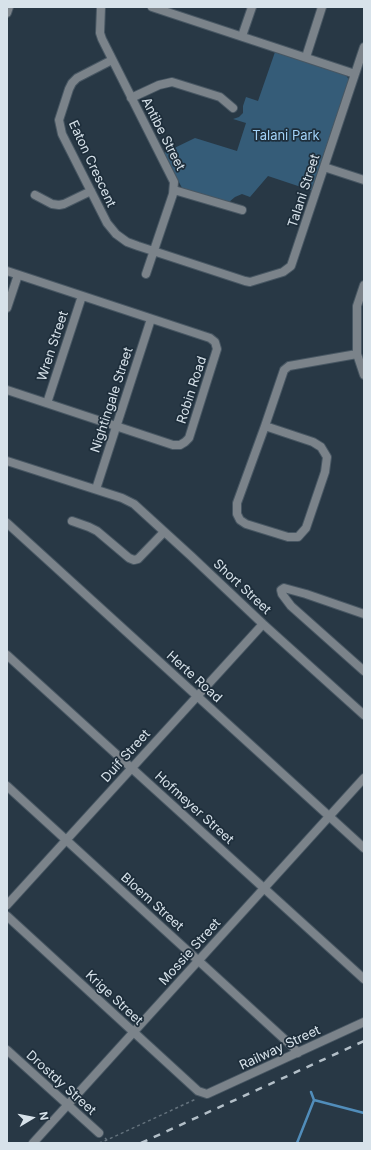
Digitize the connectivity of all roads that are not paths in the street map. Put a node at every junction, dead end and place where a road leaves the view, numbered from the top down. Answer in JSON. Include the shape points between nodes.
{"nodes":[{"id":1,"x":9,"y":7,"type":"edge"},
{"id":2,"x":101,"y":7,"type":"edge"},
{"id":3,"x":152,"y":7,"type":"edge"},
{"id":4,"x":252,"y":7,"type":"edge"},
{"id":5,"x":322,"y":7,"type":"edge"},
{"id":6,"x":7,"y":13,"type":"edge"},
{"id":7,"x":242,"y":36,"type":"junction"},
{"id":8,"x":364,"y":47,"type":"edge"},
{"id":9,"x":306,"y":57,"type":"junction"},
{"id":10,"x":112,"y":60,"type":"junction"},
{"id":11,"x":355,"y":74,"type":"junction"},
{"id":12,"x":131,"y":98,"type":"junction"},
{"id":13,"x":233,"y":108,"type":"dead end"},
{"id":14,"x":324,"y":167,"type":"junction"},
{"id":15,"x":364,"y":180,"type":"edge"},
{"id":16,"x":91,"y":190,"type":"junction"},
{"id":17,"x":174,"y":190,"type":"junction"},
{"id":18,"x":35,"y":195,"type":"dead end"},
{"id":19,"x":242,"y":210,"type":"dead end"},
{"id":20,"x":154,"y":251,"type":"junction"},
{"id":21,"x":7,"y":271,"type":"edge"},
{"id":22,"x":146,"y":274,"type":"dead end"},
{"id":23,"x":18,"y":275,"type":"junction"},
{"id":24,"x":364,"y":285,"type":"edge"},
{"id":25,"x":82,"y":296,"type":"junction"},
{"id":26,"x":7,"y":308,"type":"edge"},
{"id":27,"x":151,"y":319,"type":"junction"},
{"id":28,"x":357,"y":354,"type":"junction"},
{"id":29,"x":364,"y":375,"type":"edge"},
{"id":30,"x":7,"y":390,"type":"edge"},
{"id":31,"x":47,"y":403,"type":"junction"},
{"id":32,"x":116,"y":426,"type":"junction"},
{"id":33,"x":265,"y":426,"type":"junction"},
{"id":34,"x":7,"y":461,"type":"edge"},
{"id":35,"x":96,"y":489,"type":"junction"},
{"id":36,"x":72,"y":521,"type":"dead end"},
{"id":37,"x":7,"y":523,"type":"edge"},
{"id":38,"x":164,"y":532,"type":"junction"},
{"id":39,"x":364,"y":614,"type":"edge"},
{"id":40,"x":263,"y":624,"type":"junction"},
{"id":41,"x":7,"y":655,"type":"edge"},
{"id":42,"x":364,"y":671,"type":"edge"},
{"id":43,"x":197,"y":696,"type":"junction"},
{"id":44,"x":364,"y":715,"type":"edge"},
{"id":45,"x":132,"y":768,"type":"junction"},
{"id":46,"x":364,"y":778,"type":"edge"},
{"id":47,"x":7,"y":786,"type":"edge"},
{"id":48,"x":328,"y":817,"type":"junction"},
{"id":49,"x":66,"y":840,"type":"junction"},
{"id":50,"x":364,"y":848,"type":"edge"},
{"id":51,"x":264,"y":888,"type":"junction"},
{"id":52,"x":7,"y":905,"type":"edge"},
{"id":53,"x":7,"y":916,"type":"edge"},
{"id":54,"x":198,"y":960,"type":"junction"},
{"id":55,"x":364,"y":979,"type":"edge"},
{"id":56,"x":364,"y":1022,"type":"edge"},
{"id":57,"x":133,"y":1032,"type":"junction"},
{"id":58,"x":7,"y":1050,"type":"edge"},
{"id":59,"x":298,"y":1053,"type":"junction"},
{"id":60,"x":207,"y":1094,"type":"joint"},
{"id":61,"x":68,"y":1105,"type":"junction"},
{"id":62,"x":99,"y":1133,"type":"road end"},
{"id":63,"x":33,"y":1143,"type":"edge"}],
"edges":[{"from":1,"to":6,"type":"street"},
{"from":2,"to":10,"type":"street","name":"Antibe Street","via":[[101,36]]},
{"from":3,"to":7,"type":"street"},
{"from":4,"to":7,"type":"street"},
{"from":5,"to":9,"type":"street"},
{"from":7,"to":9,"type":"street"},
{"from":8,"to":11,"type":"street","name":"Talani Street"},
{"from":9,"to":11,"type":"street"},
{"from":10,"to":12,"type":"street","name":"Antibe Street"},
{"from":10,"to":16,"type":"street","name":"Eaton Crescent","via":[[72,82],[60,116],[60,129]]},
{"from":11,"to":14,"type":"street","name":"Talani Street"},
{"from":12,"to":13,"type":"street","via":[[172,82],[220,97]]},
{"from":12,"to":17,"type":"street","name":"Antibe Street","via":[[172,179]]},
{"from":14,"to":15,"type":"street"},
{"from":14,"to":20,"type":"street","name":"Talani Street","via":[[292,263],[286,270],[247,282]]},
{"from":16,"to":18,"type":"street","via":[[59,205]]},
{"from":16,"to":20,"type":"street","name":"Eaton Crescent","via":[[107,223],[116,234],[128,242]]},
{"from":17,"to":19,"type":"street"},
{"from":17,"to":20,"type":"street","name":"Antibe Street"},
{"from":20,"to":22,"type":"street","name":"Antibe Street"},
{"from":21,"to":23,"type":"street","name":"Robin Road"},
{"from":23,"to":25,"type":"street","name":"Robin Road"},
{"from":23,"to":26,"type":"street"},
{"from":24,"to":28,"type":"street","via":[[357,306]]},
{"from":25,"to":27,"type":"street","name":"Robin Road"},
{"from":25,"to":31,"type":"street","name":"Wren Street"},
{"from":27,"to":32,"type":"street","name":"Nightingale Street"},
{"from":27,"to":32,"type":"street","name":"Robin Road","via":[[215,342],[217,349],[189,438],[180,445],[173,445]]},
{"from":28,"to":29,"type":"street"},
{"from":28,"to":33,"type":"street","via":[[289,366],[284,370]]},
{"from":30,"to":31,"type":"street","name":"Robin Road"},
{"from":31,"to":32,"type":"street","name":"Robin Road"},
{"from":32,"to":35,"type":"street","name":"Nightingale Street"},
{"from":33,"to":33,"type":"street","via":[[237,503],[237,514],[246,524],[288,537],[298,537],[306,528],[327,457],[321,447],[313,442]]},
{"from":34,"to":35,"type":"street","name":"Short Street"},
{"from":35,"to":38,"type":"street","name":"Short Street","via":[[134,504]]},
{"from":36,"to":38,"type":"street","via":[[97,532],[134,560]]},
{"from":37,"to":43,"type":"street","name":"Herte Road"},
{"from":38,"to":40,"type":"street","name":"Short Street"},
{"from":39,"to":42,"type":"street","via":[[306,594],[284,588],[281,590],[291,606]]},
{"from":40,"to":43,"type":"street","name":"Duif Street"},
{"from":40,"to":44,"type":"street","name":"Short Street"},
{"from":41,"to":45,"type":"street","name":"Hofmeyer Street"},
{"from":43,"to":45,"type":"street","name":"Duif Street"},
{"from":43,"to":48,"type":"street","name":"Herte Road"},
{"from":45,"to":49,"type":"street","name":"Duif Street"},
{"from":45,"to":51,"type":"street","name":"Hofmeyer Street"},
{"from":46,"to":48,"type":"street","name":"Mossie Street"},
{"from":47,"to":49,"type":"street","name":"Bloem Street"},
{"from":48,"to":50,"type":"street","name":"Herte Road"},
{"from":48,"to":51,"type":"street","name":"Mossie Street"},
{"from":49,"to":52,"type":"street","name":"Duif Street"},
{"from":49,"to":54,"type":"street","name":"Bloem Street"},
{"from":51,"to":54,"type":"street","name":"Mossie Street"},
{"from":51,"to":55,"type":"street","name":"Hofmeyer Street"},
{"from":53,"to":57,"type":"street","name":"Krige Street"},
{"from":54,"to":57,"type":"street","name":"Mossie Street"},
{"from":54,"to":59,"type":"street","name":"Bloem Street"},
{"from":56,"to":59,"type":"street","name":"Railway Street"},
{"from":57,"to":60,"type":"street","name":"Krige Street","via":[[198,1091]]},
{"from":57,"to":61,"type":"street","name":"Mossie Street"},
{"from":58,"to":61,"type":"street","name":"Drostdy Street"},
{"from":59,"to":60,"type":"street","name":"Railway Street"},
{"from":61,"to":62,"type":"street","name":"Drostdy Street"},
{"from":61,"to":63,"type":"street","name":"Mossie Street"}]}
